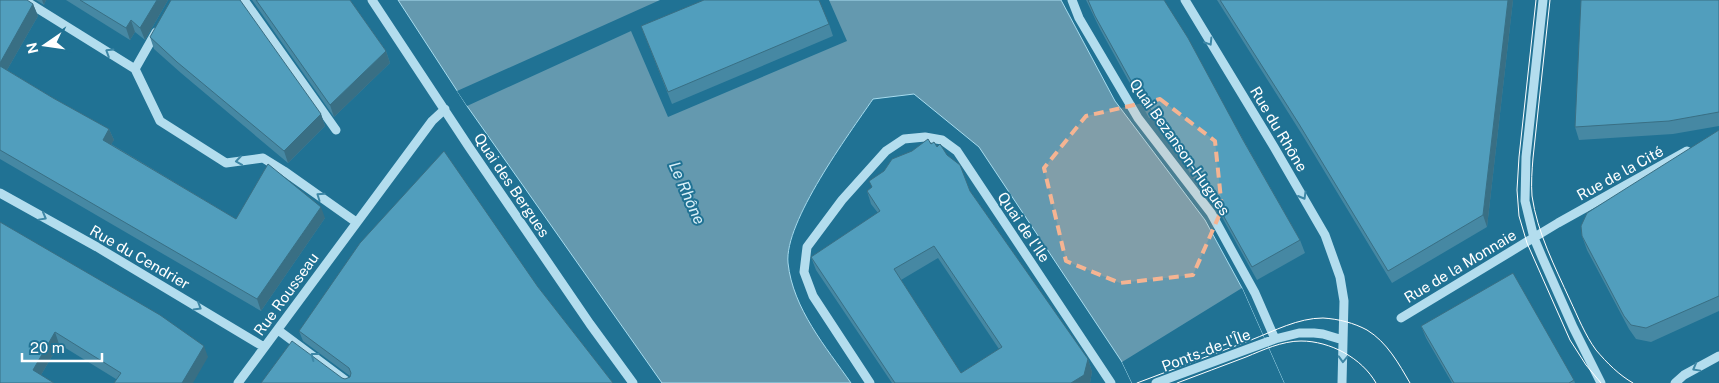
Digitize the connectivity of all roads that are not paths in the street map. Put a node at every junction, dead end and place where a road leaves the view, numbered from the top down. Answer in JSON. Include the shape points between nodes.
{"nodes":[{"id":1,"x":24,"y":0,"type":"edge"},
{"id":2,"x":244,"y":0,"type":"edge"},
{"id":3,"x":372,"y":0,"type":"edge"},
{"id":4,"x":1072,"y":0,"type":"edge"},
{"id":5,"x":1185,"y":0,"type":"edge"},
{"id":6,"x":1543,"y":0,"type":"edge"},
{"id":7,"x":161,"y":24,"type":"edge"},
{"id":8,"x":135,"y":69,"type":"junction"},
{"id":9,"x":445,"y":109,"type":"junction"},
{"id":10,"x":336,"y":130,"type":"dead end"},
{"id":11,"x":1694,"y":147,"type":"edge"},
{"id":12,"x":0,"y":193,"type":"edge"},
{"id":13,"x":356,"y":222,"type":"junction"},
{"id":14,"x":1534,"y":238,"type":"junction"},
{"id":15,"x":1400,"y":318,"type":"dead end"},
{"id":16,"x":278,"y":330,"type":"junction"},
{"id":17,"x":1275,"y":339,"type":"junction"},
{"id":18,"x":1343,"y":340,"type":"junction"},
{"id":19,"x":264,"y":347,"type":"junction"},
{"id":20,"x":1719,"y":356,"type":"edge"},
{"id":21,"x":238,"y":383,"type":"edge"},
{"id":22,"x":349,"y":383,"type":"edge"},
{"id":23,"x":633,"y":383,"type":"edge"},
{"id":24,"x":870,"y":383,"type":"edge"},
{"id":25,"x":1111,"y":383,"type":"edge"},
{"id":26,"x":1156,"y":383,"type":"edge"},
{"id":27,"x":1342,"y":383,"type":"edge"},
{"id":28,"x":1601,"y":383,"type":"edge"},
{"id":29,"x":1675,"y":383,"type":"edge"}],
"edges":[{"from":8,"to":1,"type":"street","one_way":true},
{"from":2,"to":10,"type":"street"},
{"from":3,"to":9,"type":"street","name":"Quai des Bergues"},
{"from":4,"to":17,"type":"street","name":"Quai Bezanson-Hugues","via":[[1079,18],[1138,118],[1211,212],[1255,293]]},
{"from":5,"to":18,"type":"street","name":"Rue du Rhône","one_way":true,"via":[[1325,235],[1340,277],[1344,301]]},
{"from":6,"to":14,"type":"street","via":[[1526,157],[1525,202]]},
{"from":7,"to":8,"type":"street"},
{"from":13,"to":8,"type":"street","one_way":true,"via":[[263,158],[226,163],[160,121]]},
{"from":9,"to":13,"type":"street","name":"Rue Rousseau","via":[[432,121]]},
{"from":9,"to":23,"type":"street","name":"Quai des Bergues","via":[[468,147]]},
{"from":11,"to":14,"type":"street","name":"Rue de la Cité"},
{"from":12,"to":19,"type":"street","name":"Rue du Cendrier","one_way":true},
{"from":13,"to":16,"type":"street","name":"Rue Rousseau"},
{"from":14,"to":15,"type":"street","name":"Rue de la Monnaie"},
{"from":14,"to":28,"type":"street"},
{"from":16,"to":19,"type":"street","name":"Rue Rousseau"},
{"from":22,"to":16,"type":"street","one_way":true},
{"from":17,"to":18,"type":"street","name":"Ponts-de-l'Île","via":[[1314,333]]},
{"from":17,"to":26,"type":"street","name":"Ponts-de-l'Île"},
{"from":18,"to":27,"type":"street","name":"Rue du Rhône","one_way":true},
{"from":19,"to":21,"type":"street","name":"Rue Rousseau"},
{"from":20,"to":29,"type":"street","one_way":true},
{"from":24,"to":25,"type":"street","name":"Quai de l'Ile","via":[[813,296],[804,272],[807,247],[842,200],[886,151],[904,139],[925,137],[942,140],[957,151]]}]}
